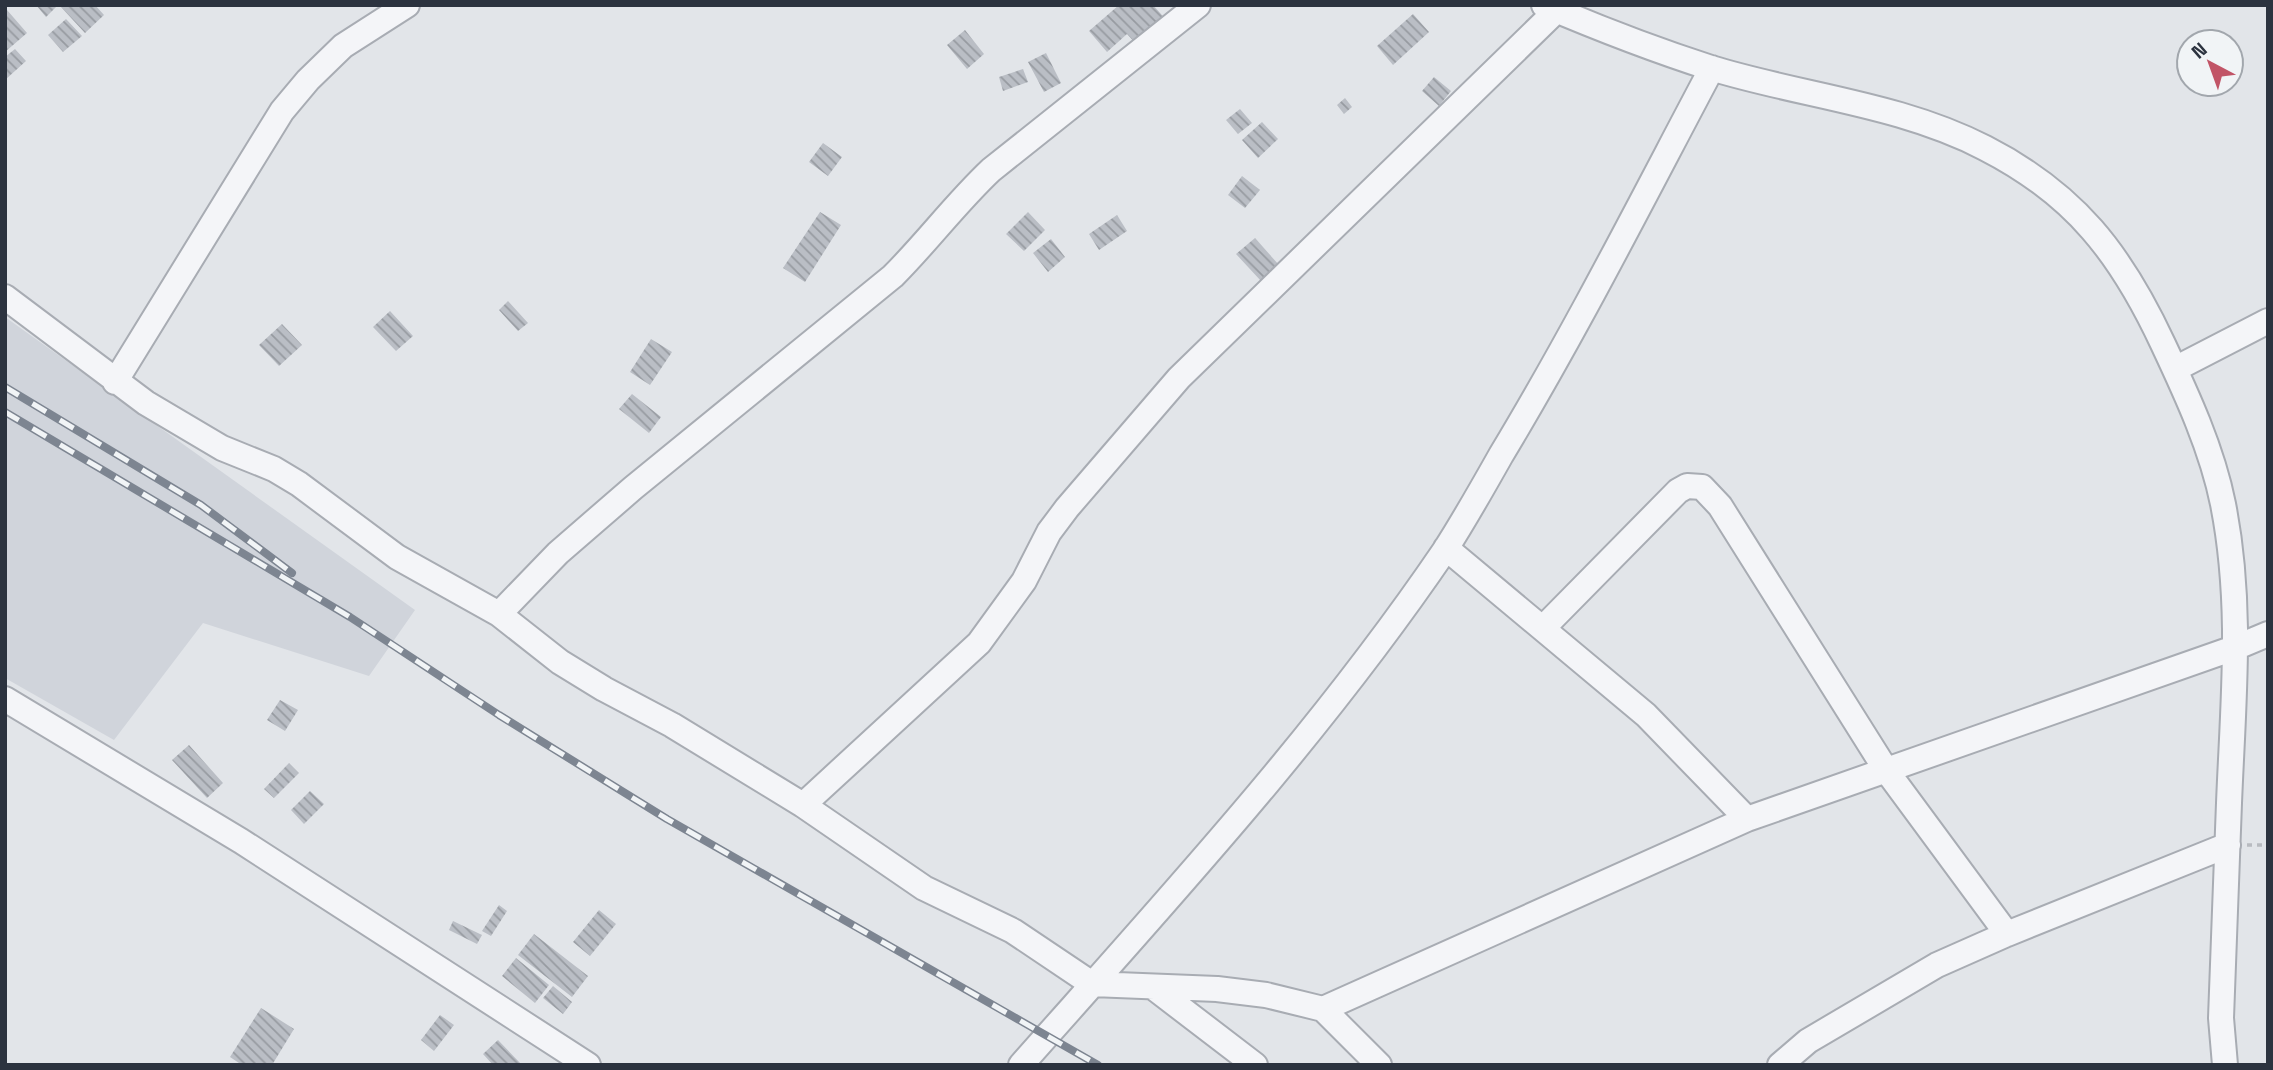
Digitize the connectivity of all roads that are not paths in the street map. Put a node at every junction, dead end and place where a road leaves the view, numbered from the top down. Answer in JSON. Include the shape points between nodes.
{"nodes":[{"id":1,"x":407,"y":5,"type":"edge"},
{"id":2,"x":1198,"y":5,"type":"edge"},
{"id":3,"x":1550,"y":8,"type":"edge"},
{"id":4,"x":1712,"y":68,"type":"junction"},
{"id":5,"x":5,"y":297,"type":"edge"},
{"id":6,"x":2268,"y":321,"type":"edge"},
{"id":7,"x":2175,"y":369,"type":"junction"},
{"id":8,"x":114,"y":382,"type":"junction"},
{"id":9,"x":1446,"y":548,"type":"junction"},
{"id":10,"x":499,"y":614,"type":"junction"},
{"id":11,"x":1543,"y":628,"type":"junction"},
{"id":12,"x":2268,"y":634,"type":"edge"},
{"id":13,"x":2237,"y":647,"type":"junction"},
{"id":14,"x":5,"y":699,"type":"edge"},
{"id":15,"x":1886,"y":770,"type":"junction"},
{"id":16,"x":803,"y":805,"type":"junction"},
{"id":17,"x":1747,"y":820,"type":"junction"},
{"id":18,"x":2228,"y":845,"type":"junction"},
{"id":19,"x":2007,"y":934,"type":"junction"},
{"id":20,"x":1092,"y":984,"type":"junction"},
{"id":21,"x":1153,"y":987,"type":"junction"},
{"id":22,"x":1322,"y":1009,"type":"junction"},
{"id":23,"x":588,"y":1065,"type":"edge"},
{"id":24,"x":1021,"y":1065,"type":"edge"},
{"id":25,"x":1255,"y":1065,"type":"edge"},
{"id":26,"x":1379,"y":1065,"type":"edge"},
{"id":27,"x":1780,"y":1065,"type":"edge"},
{"id":28,"x":2225,"y":1065,"type":"edge"}],
"edges":[{"from":1,"to":8,"type":"street","via":[[343,46],[282,111]]},
{"from":2,"to":10,"type":"street","via":[[991,170],[893,276],[623,496],[558,553]]},
{"from":3,"to":4,"type":"street"},
{"from":3,"to":16,"type":"street","via":[[1180,378],[1067,508],[1024,581],[979,643]]},
{"from":4,"to":7,"type":"street","via":[[1941,128],[2038,178],[2111,250]]},
{"from":4,"to":9,"type":"street","via":[[1544,384]]},
{"from":5,"to":8,"type":"street"},
{"from":6,"to":7,"type":"street"},
{"from":7,"to":13,"type":"street","via":[[2223,501]]},
{"from":8,"to":10,"type":"street","via":[[222,448],[299,484],[397,557]]},
{"from":9,"to":11,"type":"street"},
{"from":9,"to":20,"type":"street","via":[[1287,757]]},
{"from":10,"to":16,"type":"street","via":[[560,662]]},
{"from":11,"to":15,"type":"street","via":[[1678,491],[1702,487],[1720,506]]},
{"from":11,"to":17,"type":"street","via":[[1646,715]]},
{"from":12,"to":13,"type":"street"},
{"from":13,"to":15,"type":"street"},
{"from":13,"to":18,"type":"street"},
{"from":14,"to":23,"type":"street","via":[[241,841]]},
{"from":15,"to":17,"type":"street"},
{"from":15,"to":19,"type":"street"},
{"from":16,"to":20,"type":"street","via":[[924,888],[1013,931]]},
{"from":17,"to":22,"type":"street"},
{"from":18,"to":19,"type":"street"},
{"from":18,"to":28,"type":"street","via":[[2221,1018]]},
{"from":19,"to":27,"type":"street","via":[[1937,965],[1808,1041]]},
{"from":20,"to":21,"type":"street"},
{"from":20,"to":24,"type":"street"},
{"from":21,"to":22,"type":"street","via":[[1266,995]]},
{"from":21,"to":25,"type":"street"},
{"from":22,"to":26,"type":"street"}]}
